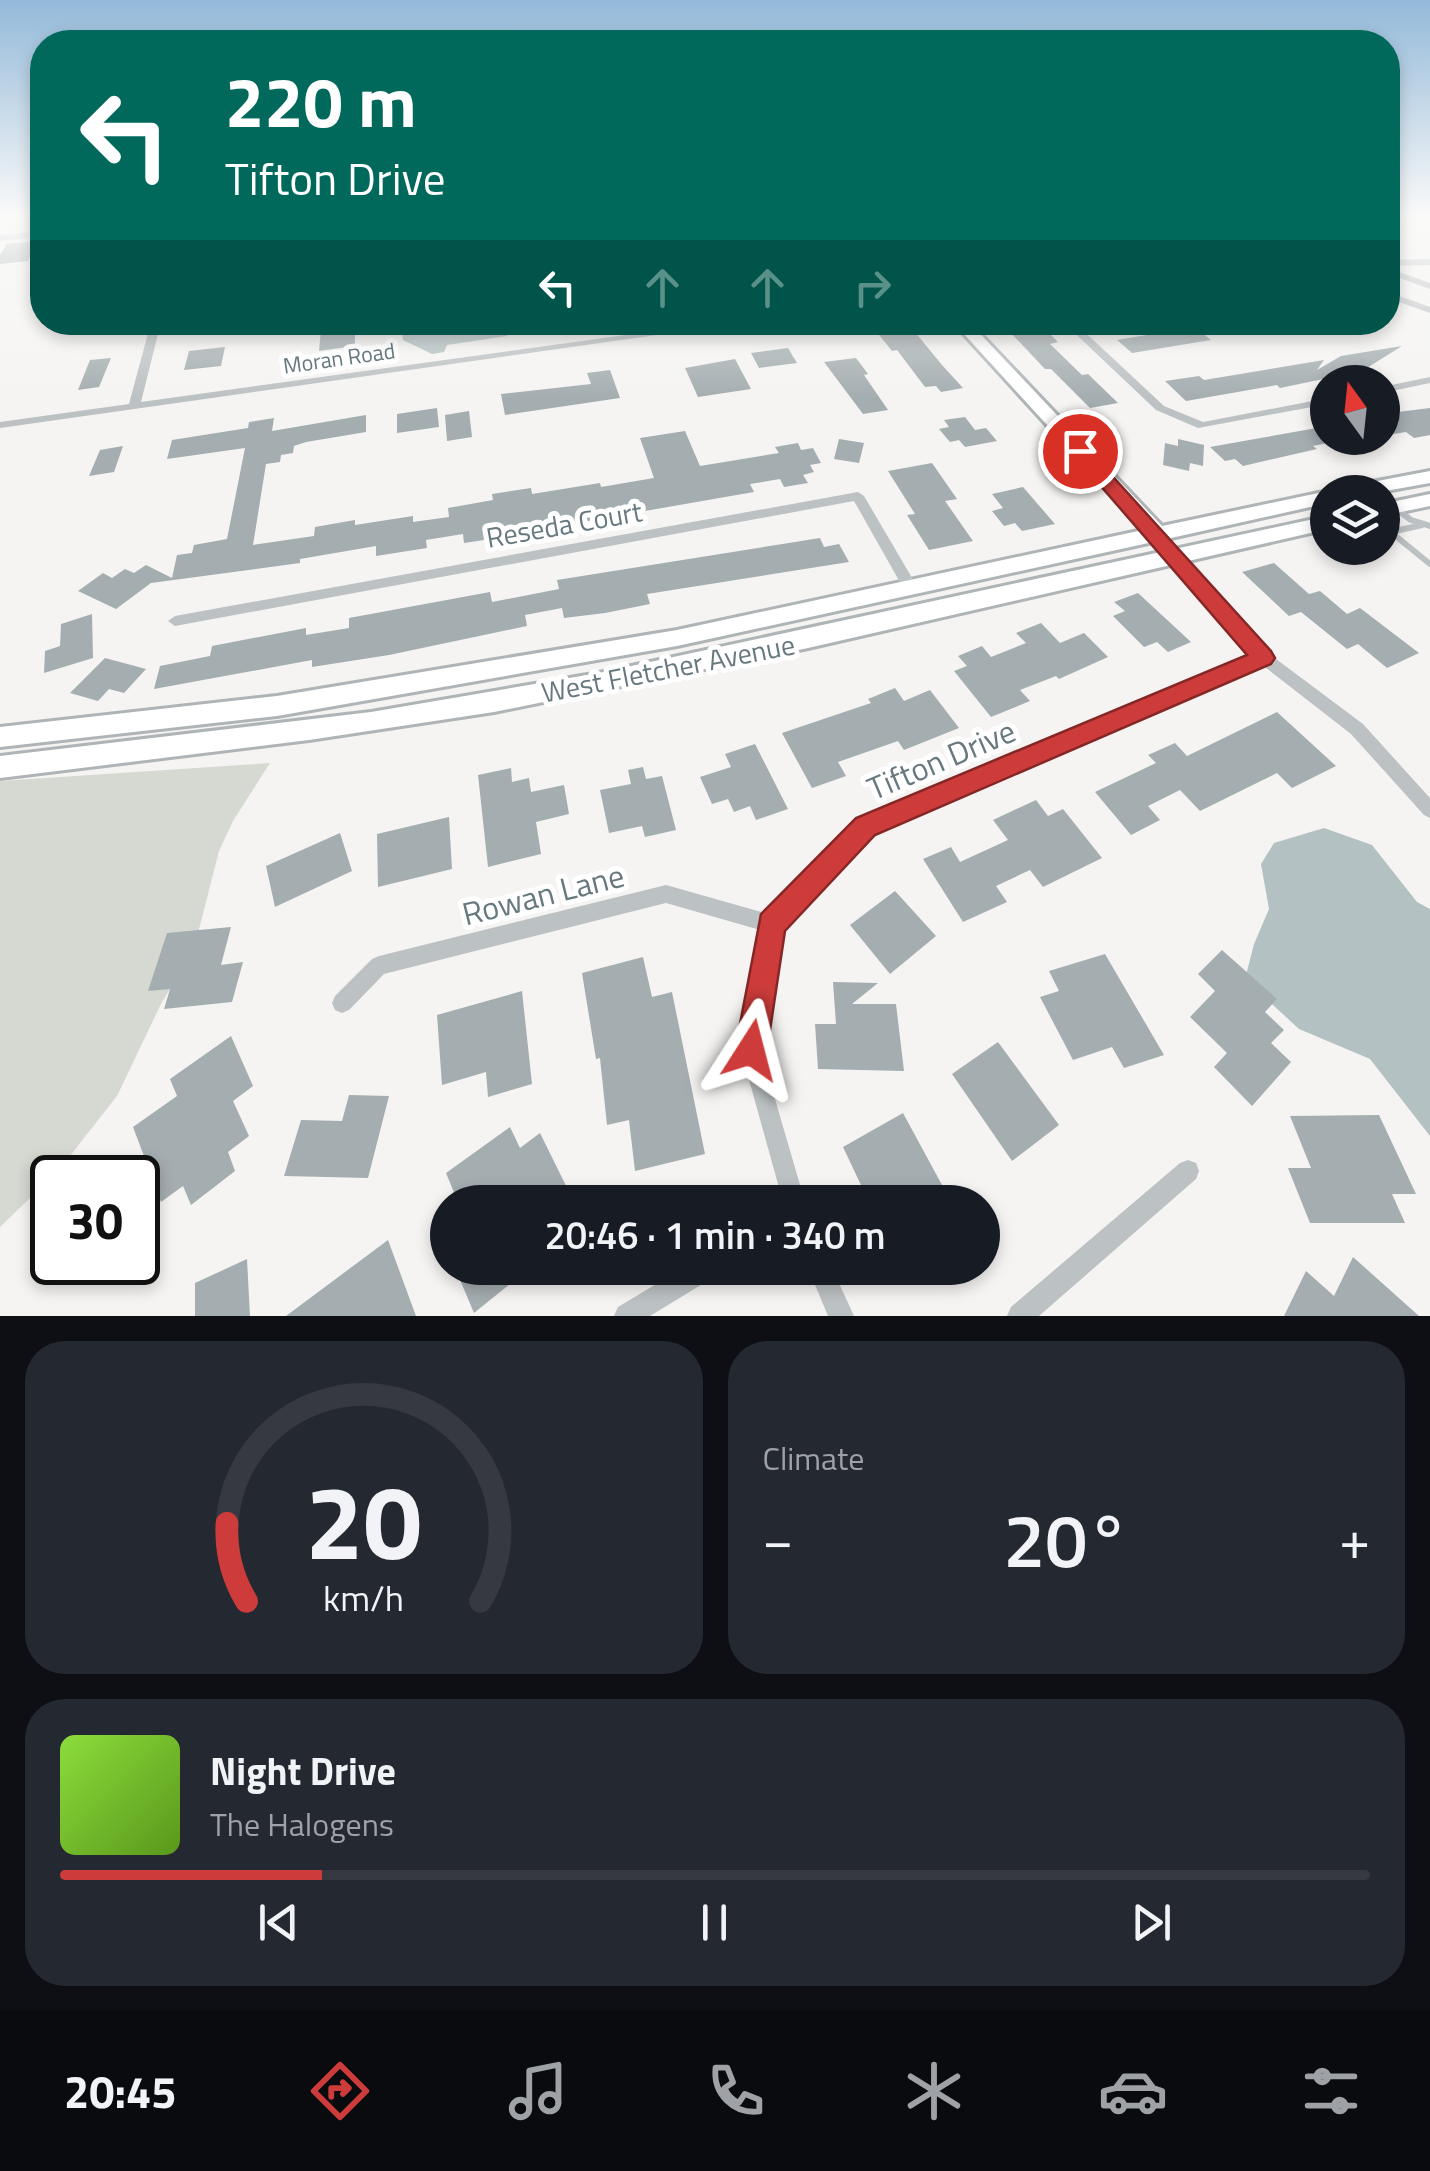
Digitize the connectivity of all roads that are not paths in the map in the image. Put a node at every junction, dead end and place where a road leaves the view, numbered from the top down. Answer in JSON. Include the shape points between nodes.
{"nodes":[{"id":1,"x":1403,"y":276,"type":"edge"},
{"id":2,"x":1430,"y":286,"type":"edge"},
{"id":3,"x":1400,"y":296,"type":"edge"},
{"id":4,"x":1430,"y":306,"type":"edge"},
{"id":5,"x":153,"y":335,"type":"edge"},
{"id":6,"x":650,"y":335,"type":"edge"},
{"id":7,"x":972,"y":335,"type":"edge"},
{"id":8,"x":1081,"y":335,"type":"edge"},
{"id":9,"x":1430,"y":380,"type":"edge"},
{"id":10,"x":1400,"y":386,"type":"edge"},
{"id":11,"x":1310,"y":405,"type":"edge"},
{"id":12,"x":134,"y":406,"type":"junction"},
{"id":13,"x":0,"y":424,"type":"edge"},
{"id":14,"x":1430,"y":477,"type":"edge"},
{"id":15,"x":1400,"y":483,"type":"edge"},
{"id":16,"x":1430,"y":500,"type":"edge"},
{"id":17,"x":1310,"y":501,"type":"edge"},
{"id":18,"x":1400,"y":506,"type":"edge"},
{"id":19,"x":1400,"y":514,"type":"edge"},
{"id":20,"x":1310,"y":526,"type":"edge"},
{"id":21,"x":1426,"y":526,"type":"edge"},
{"id":22,"x":1400,"y":530,"type":"edge"},
{"id":23,"x":1155,"y":532,"type":"junction"},
{"id":24,"x":1400,"y":540,"type":"edge"},
{"id":25,"x":1176,"y":554,"type":"junction"},
{"id":26,"x":1430,"y":564,"type":"edge"},
{"id":27,"x":910,"y":587,"type":"junction"},
{"id":28,"x":176,"y":621,"type":"dead end"},
{"id":29,"x":1263,"y":658,"type":"junction"},
{"id":30,"x":0,"y":738,"type":"edge"},
{"id":31,"x":0,"y":767,"type":"edge"},
{"id":32,"x":1430,"y":810,"type":"edge"},
{"id":33,"x":771,"y":924,"type":"junction"},
{"id":34,"x":342,"y":1003,"type":"dead end"},
{"id":35,"x":1188,"y":1171,"type":"dead end"},
{"id":36,"x":789,"y":1185,"type":"edge"},
{"id":37,"x":677,"y":1285,"type":"edge"},
{"id":38,"x":827,"y":1285,"type":"edge"},
{"id":39,"x":627,"y":1316,"type":"edge"},
{"id":40,"x":841,"y":1316,"type":"edge"},
{"id":41,"x":1020,"y":1316,"type":"edge"}],
"edges":[{"from":1,"to":2,"type":"street"},
{"from":3,"to":4,"type":"street"},
{"from":5,"to":12,"type":"street"},
{"from":6,"to":12,"type":"street","name":"Moran Road"},
{"from":7,"to":23,"type":"main road"},
{"from":8,"to":11,"type":"street","via":[[1160,408],[1202,426]]},
{"from":9,"to":10,"type":"street"},
{"from":12,"to":13,"type":"street","name":"Moran Road"},
{"from":14,"to":15,"type":"main road"},
{"from":16,"to":18,"type":"main road"},
{"from":17,"to":23,"type":"main road","name":"West Fletcher Avenue"},
{"from":19,"to":21,"type":"lane"},
{"from":20,"to":25,"type":"main road","name":"West Fletcher Avenue"},
{"from":21,"to":22,"type":"lane"},
{"from":23,"to":25,"type":"main road"},
{"from":23,"to":27,"type":"main road","name":"West Fletcher Avenue"},
{"from":24,"to":26,"type":"lane"},
{"from":25,"to":29,"type":"street"},
{"from":25,"to":31,"type":"main road","name":"West Fletcher Avenue","via":[[889,622],[493,702],[234,742]]},
{"from":27,"to":28,"type":"street","name":"Reseda Court","via":[[858,496]]},
{"from":27,"to":30,"type":"main road","name":"West Fletcher Avenue","via":[[677,638],[277,706]]},
{"from":29,"to":32,"type":"street","via":[[1357,729]]},
{"from":29,"to":33,"type":"street","name":"Tifton Drive","via":[[865,827]]},
{"from":33,"to":34,"type":"street","name":"Rowan Lane","via":[[666,894],[379,966]]},
{"from":33,"to":36,"type":"street","via":[[751,1050]]},
{"from":35,"to":41,"type":"street"},
{"from":37,"to":39,"type":"street"},
{"from":38,"to":40,"type":"street"}]}
